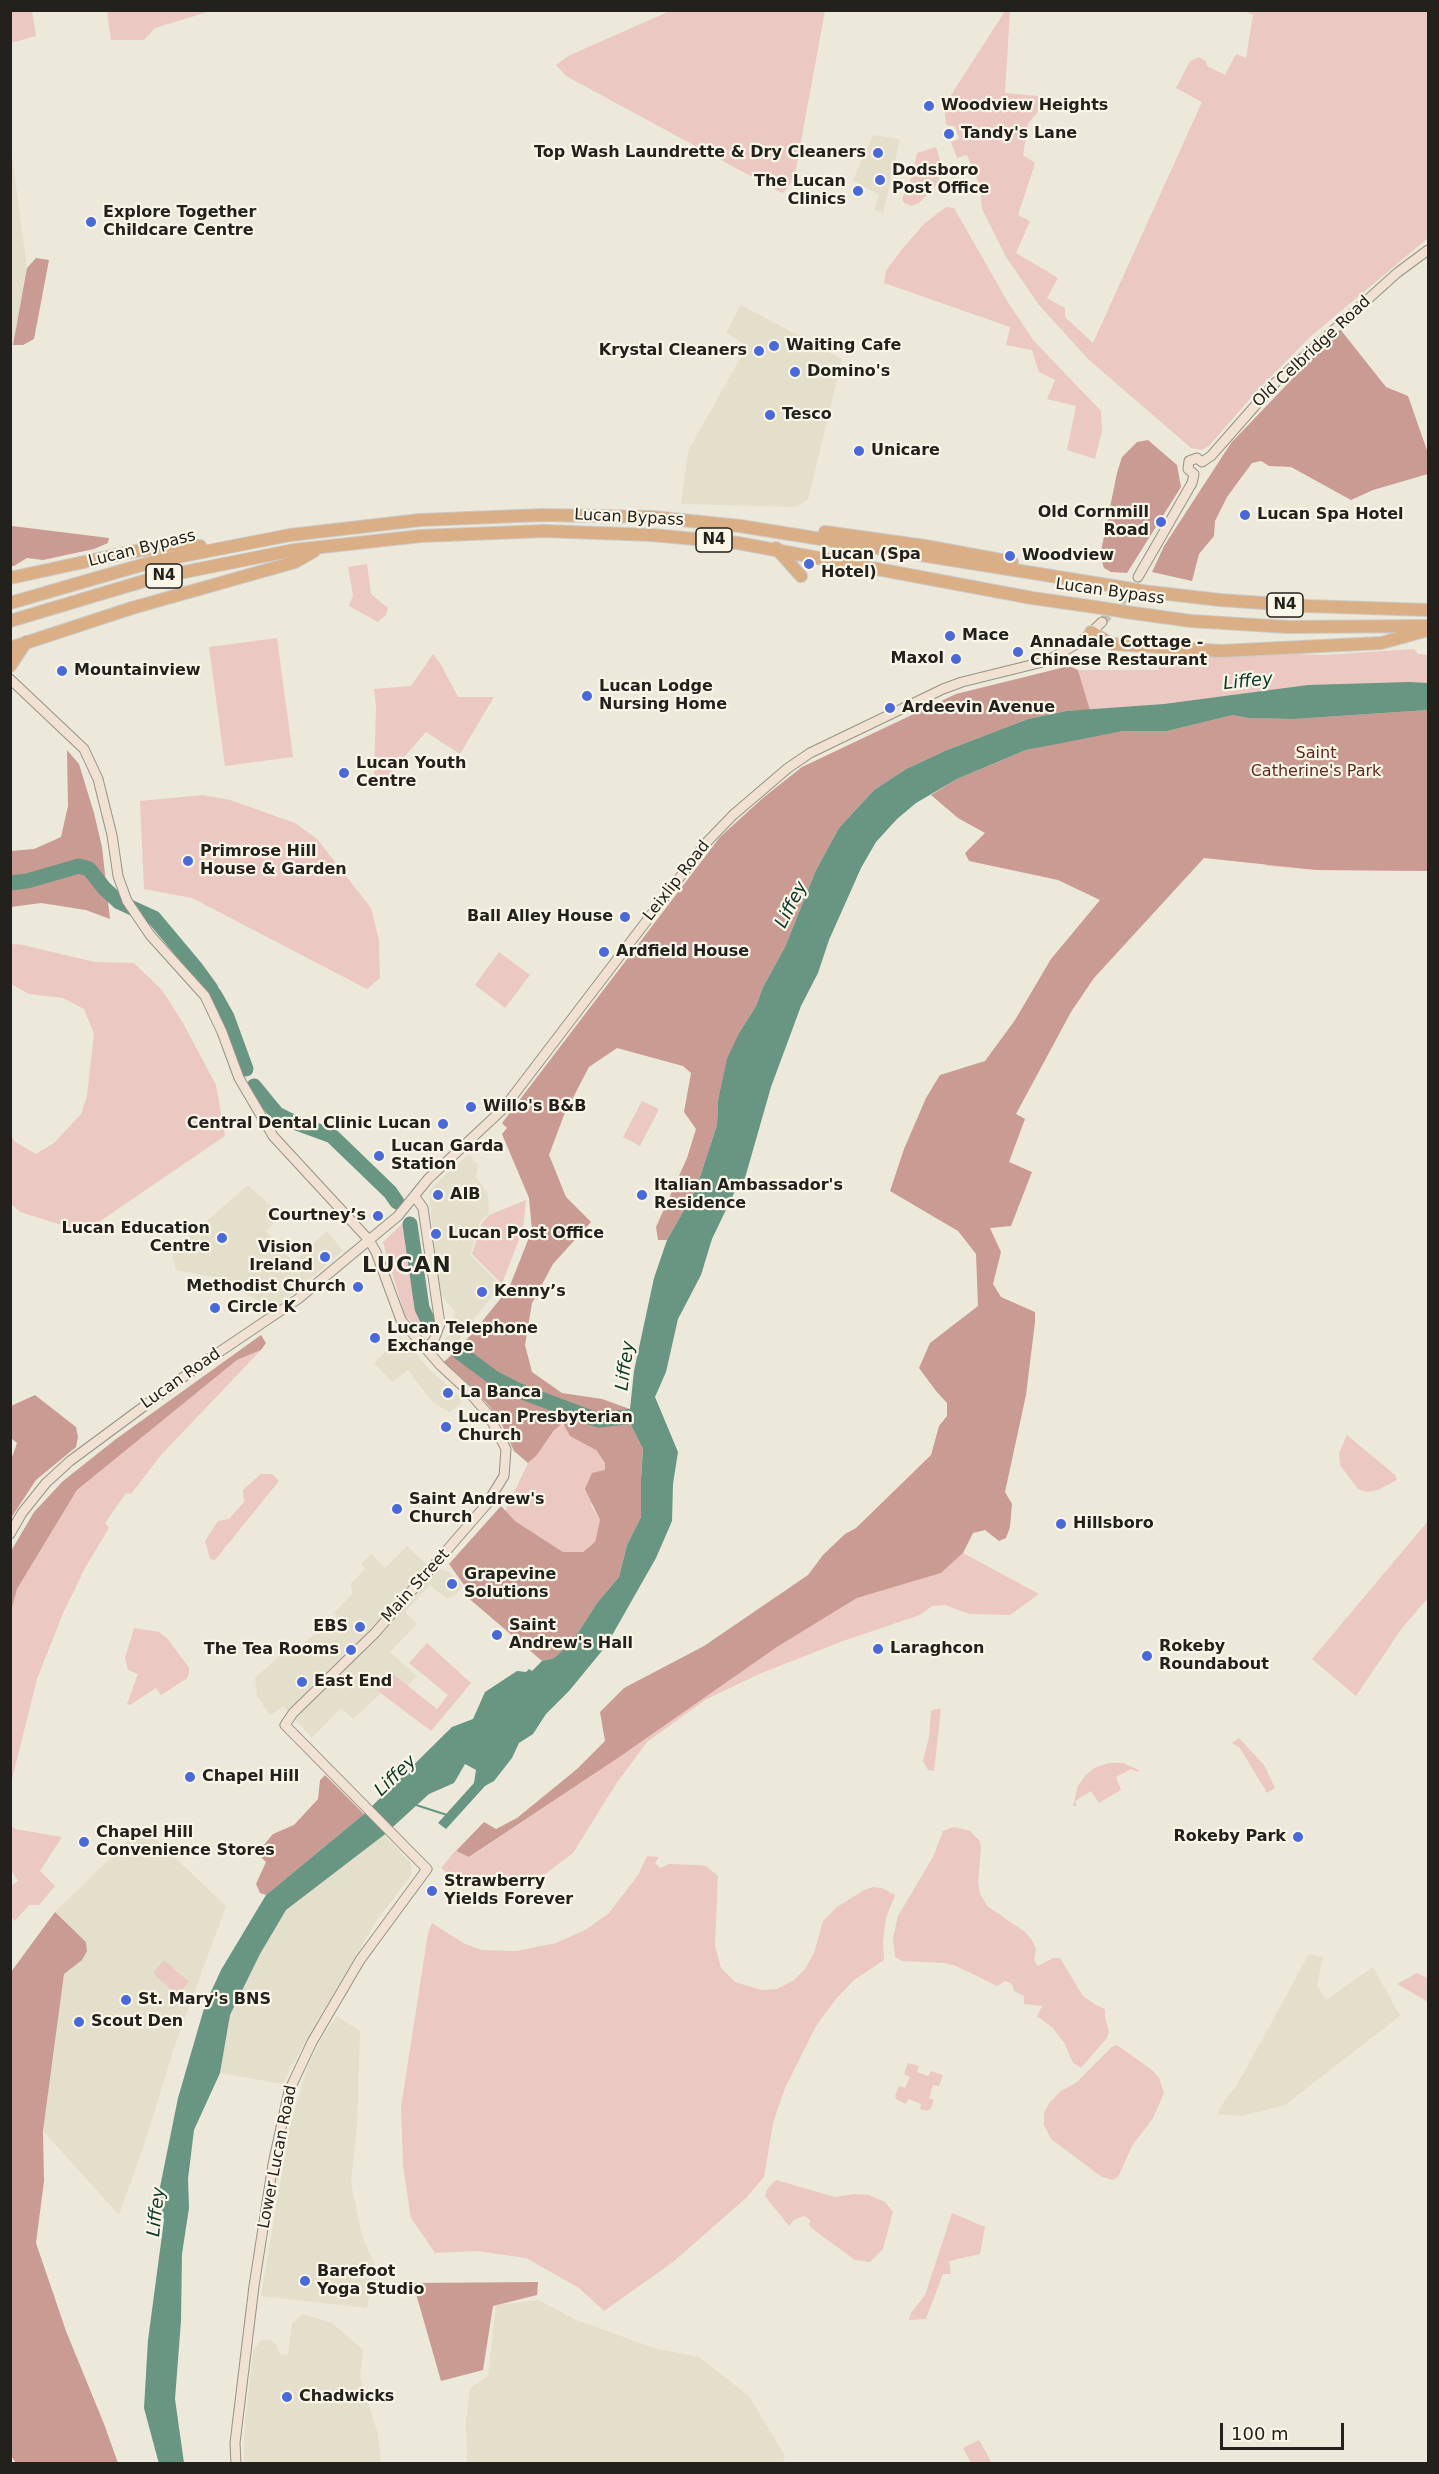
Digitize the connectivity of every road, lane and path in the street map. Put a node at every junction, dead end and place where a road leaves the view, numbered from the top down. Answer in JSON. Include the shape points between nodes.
{"nodes":[{"id":1,"x":1428,"y":250,"type":"edge"},
{"id":2,"x":755,"y":528,"type":"junction"},
{"id":3,"x":219,"y":547,"type":"junction"},
{"id":4,"x":320,"y":547,"type":"junction"},
{"id":5,"x":776,"y":548,"type":"junction"},
{"id":6,"x":1071,"y":572,"type":"dead end"},
{"id":7,"x":801,"y":576,"type":"dead end"},
{"id":8,"x":1138,"y":577,"type":"tunnel mouth"},
{"id":9,"x":10,"y":578,"type":"edge"},
{"id":10,"x":10,"y":603,"type":"edge"},
{"id":11,"x":1428,"y":610,"type":"edge"},
{"id":12,"x":10,"y":621,"type":"edge"},
{"id":13,"x":1102,"y":622,"type":"tunnel mouth"},
{"id":14,"x":1428,"y":628,"type":"edge"},
{"id":15,"x":1091,"y":632,"type":"junction"},
{"id":16,"x":26,"y":642,"type":"junction"},
{"id":17,"x":10,"y":648,"type":"edge"},
{"id":18,"x":10,"y":666,"type":"edge"},
{"id":19,"x":10,"y":679,"type":"edge"},
{"id":20,"x":415,"y":1197,"type":"junction"},
{"id":21,"x":369,"y":1240,"type":"junction"},
{"id":22,"x":426,"y":1349,"type":"junction"},
{"id":23,"x":10,"y":1534,"type":"edge"},
{"id":24,"x":392,"y":1831,"type":"joint"},
{"id":25,"x":236,"y":2463,"type":"edge"}],
"edges":[{"from":1,"to":8,"type":"main road","name":"Old Celbridge Road","via":[[1276,382],[1202,462],[1203,470],[1194,474]]},
{"from":2,"to":3,"type":"highway","name":"Lucan Bypass","number":"N4","via":[[652,517],[484,516],[362,525]]},
{"from":2,"to":6,"type":"highway","via":[[822,531]]},
{"from":2,"to":11,"type":"highway","name":"Lucan Bypass","number":"N4","bridge":true,"via":[[1142,591],[1318,607]]},
{"from":3,"to":9,"type":"highway","via":[[162,547]]},
{"from":3,"to":10,"type":"highway","name":"Lucan Bypass","number":"N4","via":[[102,575]]},
{"from":4,"to":5,"type":"highway","name":"Lucan Bypass","number":"N4","via":[[421,536],[556,531],[652,535]]},
{"from":4,"to":12,"type":"highway","name":"Lucan Bypass","number":"N4","via":[[154,578]]},
{"from":4,"to":16,"type":"highway","via":[[295,562]]},
{"from":5,"to":7,"type":"highway"},
{"from":5,"to":14,"type":"highway","name":"Lucan Bypass","number":"N4","bridge":true,"via":[[1032,598],[1191,621],[1288,627]]},
{"from":13,"to":15,"type":"main road"},
{"from":14,"to":15,"type":"highway","via":[[1381,643],[1221,651],[1112,645]]},
{"from":15,"to":20,"type":"main road","name":"Leixlip Road","via":[[1047,660],[943,689],[810,753],[788,768],[706,843],[503,1109],[436,1171]]},
{"from":16,"to":17,"type":"highway"},
{"from":16,"to":18,"type":"highway"},
{"from":19,"to":21,"type":"main road","name":"Main Street","via":[[75,738],[92,762],[112,836],[117,876],[130,906],[170,960],[205,996],[239,1078],[273,1136]]},
{"from":20,"to":21,"type":"main road","name":"Leixlip Road"},
{"from":20,"to":22,"type":"main road","via":[[423,1208],[440,1324]]},
{"from":21,"to":22,"type":"main road","name":"Main Street","via":[[401,1320]]},
{"from":21,"to":23,"type":"main road","name":"Lucan Road","via":[[298,1299],[197,1367],[70,1461],[46,1483]]},
{"from":22,"to":24,"type":"main road","name":"Main Street","via":[[492,1420],[506,1449],[504,1476],[491,1499],[444,1556],[285,1725]]},
{"from":24,"to":25,"type":"main road","name":"Lower Lucan Road","via":[[427,1869],[360,1960],[289,2091],[254,2286],[235,2442]]}]}
